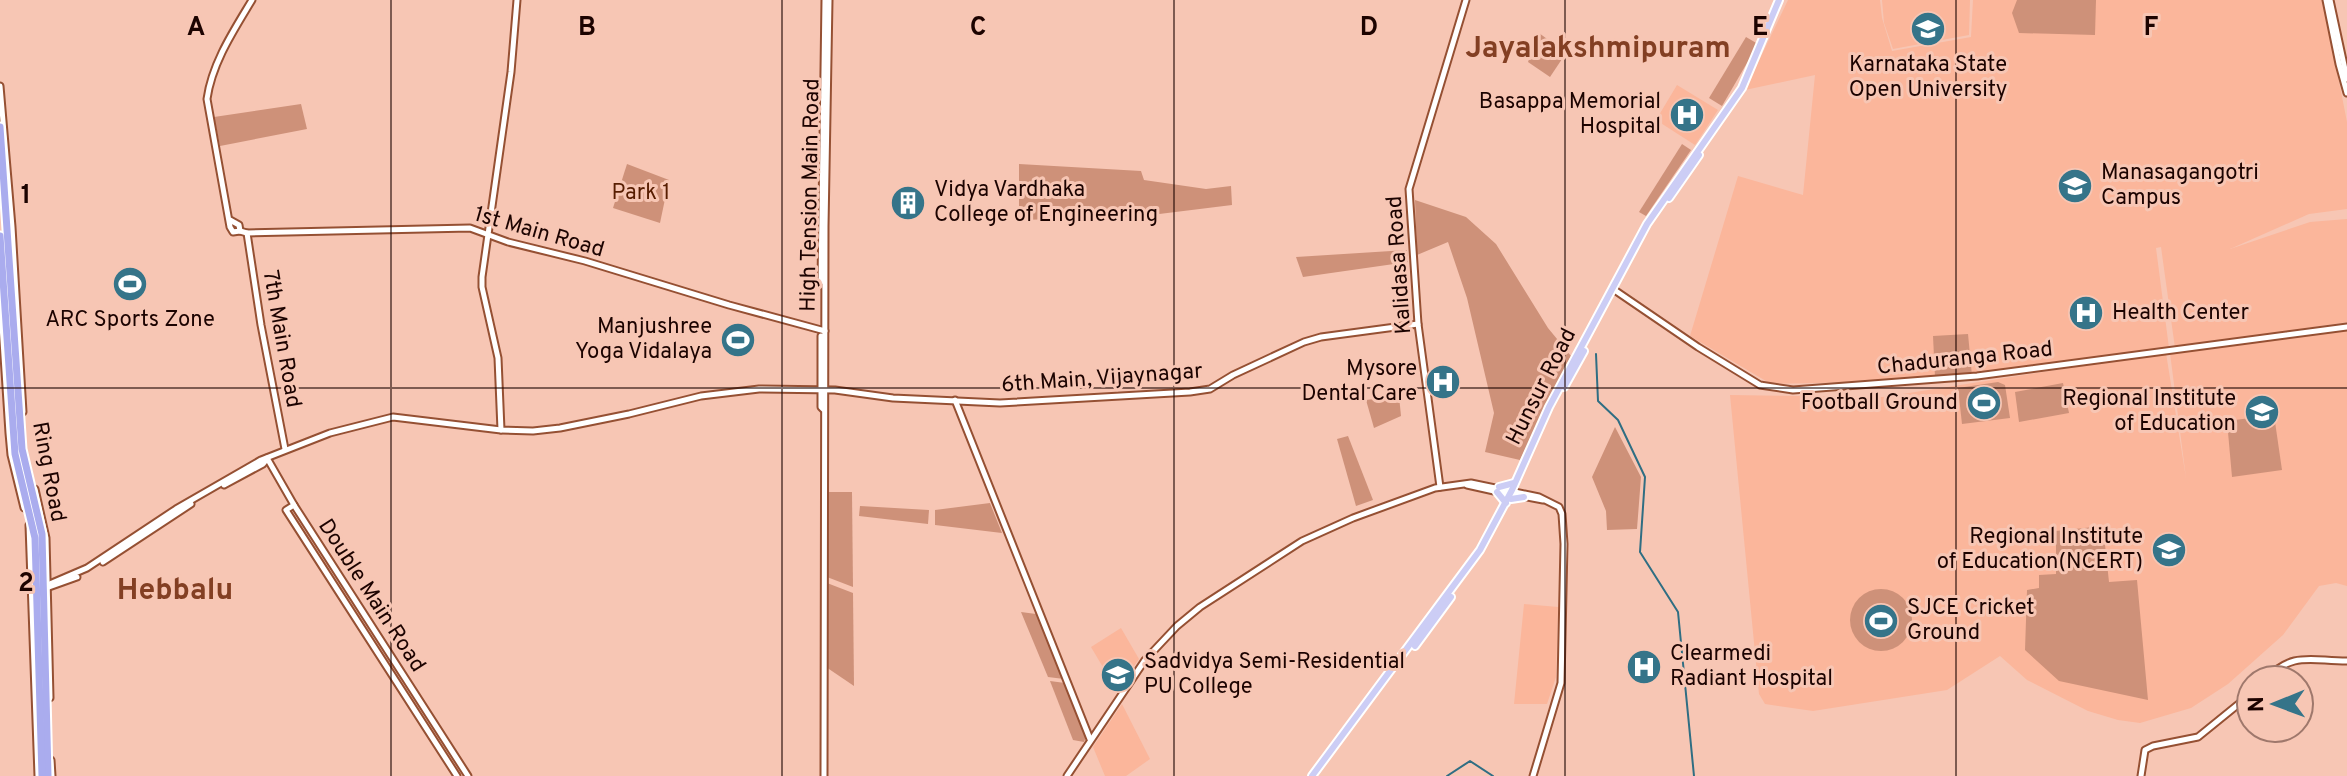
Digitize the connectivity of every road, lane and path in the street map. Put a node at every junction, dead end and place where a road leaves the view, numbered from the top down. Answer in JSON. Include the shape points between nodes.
{"nodes":[{"id":1,"x":252,"y":0,"type":"edge"},
{"id":2,"x":517,"y":0,"type":"edge"},
{"id":3,"x":827,"y":0,"type":"edge"},
{"id":4,"x":1466,"y":0,"type":"edge"},
{"id":5,"x":1781,"y":0,"type":"edge"},
{"id":6,"x":2328,"y":0,"type":"edge"},
{"id":7,"x":2334,"y":33,"type":"junction"},
{"id":8,"x":2347,"y":79,"type":"edge"},
{"id":9,"x":0,"y":86,"type":"edge"},
{"id":10,"x":2347,"y":93,"type":"edge"},
{"id":11,"x":0,"y":127,"type":"edge"},
{"id":12,"x":243,"y":232,"type":"junction"},
{"id":13,"x":488,"y":233,"type":"junction"},
{"id":14,"x":0,"y":236,"type":"edge"},
{"id":15,"x":1614,"y":290,"type":"junction"},
{"id":16,"x":0,"y":294,"type":"edge"},
{"id":17,"x":1418,"y":324,"type":"junction"},
{"id":18,"x":2347,"y":327,"type":"edge"},
{"id":19,"x":823,"y":331,"type":"junction"},
{"id":20,"x":823,"y":390,"type":"junction"},
{"id":21,"x":955,"y":400,"type":"junction"},
{"id":22,"x":501,"y":430,"type":"junction"},
{"id":23,"x":285,"y":449,"type":"junction"},
{"id":24,"x":267,"y":458,"type":"junction"},
{"id":25,"x":1437,"y":488,"type":"junction"},
{"id":26,"x":1498,"y":490,"type":"junction"},
{"id":27,"x":1514,"y":493,"type":"junction"},
{"id":28,"x":294,"y":505,"type":"junction"},
{"id":29,"x":40,"y":591,"type":"junction"},
{"id":30,"x":356,"y":602,"type":"junction"},
{"id":31,"x":349,"y":607,"type":"junction"},
{"id":32,"x":2347,"y":661,"type":"edge"},
{"id":33,"x":2284,"y":664,"type":"edge"},
{"id":34,"x":2235,"y":707,"type":"edge"},
{"id":35,"x":1091,"y":740,"type":"junction"},
{"id":36,"x":45,"y":776,"type":"edge"},
{"id":37,"x":457,"y":776,"type":"edge"},
{"id":38,"x":468,"y":776,"type":"edge"},
{"id":39,"x":823,"y":776,"type":"edge"},
{"id":40,"x":1067,"y":776,"type":"edge"},
{"id":41,"x":1314,"y":776,"type":"edge"},
{"id":42,"x":1533,"y":776,"type":"edge"},
{"id":43,"x":2141,"y":776,"type":"edge"}],
"edges":[{"from":1,"to":12,"type":"street","via":[[222,54],[207,99],[230,220]]},
{"from":2,"to":13,"type":"street"},
{"from":3,"to":19,"type":"street"},
{"from":4,"to":17,"type":"street","name":"Kalidasa Road","via":[[1409,189]]},
{"from":5,"to":15,"type":"main road","name":"Hunsur Road","via":[[1742,88],[1647,224]]},
{"from":6,"to":7,"type":"street"},
{"from":7,"to":8,"type":"street"},
{"from":7,"to":10,"type":"street"},
{"from":9,"to":29,"type":"street","via":[[25,443],[45,526]]},
{"from":11,"to":29,"type":"highway","name":"Ring Road","via":[[22,449],[42,534]]},
{"from":12,"to":13,"type":"street","name":"1st Main Road","via":[[470,228]]},
{"from":12,"to":23,"type":"street","name":"7th Main Road"},
{"from":13,"to":19,"type":"street","name":"1st Main Road"},
{"from":13,"to":22,"type":"street","via":[[482,287],[498,358]]},
{"from":14,"to":29,"type":"highway","name":"Ring Road","via":[[12,425]]},
{"from":15,"to":18,"type":"street","name":"Chaduranga Road","via":[[1760,385],[1793,390],[1977,376]]},
{"from":15,"to":27,"type":"main road","name":"Hunsur Road","via":[[1549,407]]},
{"from":16,"to":29,"type":"street","via":[[11,455]]},
{"from":17,"to":21,"type":"street","name":"6th Main, Vijaynagar","via":[[1304,342],[1210,389],[1028,403]]},
{"from":17,"to":25,"type":"street","name":"Kalidasa Road"},
{"from":19,"to":20,"type":"street"},
{"from":20,"to":21,"type":"street","name":"6th Main, Vijaynagar"},
{"from":20,"to":22,"type":"street","name":"6th Main, Vijaynagar","via":[[759,389],[701,396],[560,428]]},
{"from":20,"to":39,"type":"street"},
{"from":21,"to":35,"type":"street"},
{"from":22,"to":23,"type":"street","name":"6th Main, Vijaynagar","via":[[393,417]]},
{"from":23,"to":24,"type":"street","name":"6th Main, Vijaynagar"},
{"from":24,"to":28,"type":"street"},
{"from":24,"to":29,"type":"street","name":"6th Main, Vijaynagar"},
{"from":25,"to":26,"type":"street","via":[[1466,484]]},
{"from":25,"to":35,"type":"street","via":[[1302,541],[1188,615],[1145,660]]},
{"from":26,"to":27,"type":"main road"},
{"from":26,"to":27,"type":"main road"},
{"from":27,"to":41,"type":"main road","name":"Hunsur Road","via":[[1480,550]]},
{"from":27,"to":42,"type":"street","via":[[1559,507],[1563,521],[1562,670]]},
{"from":28,"to":30,"type":"street","name":"Double Main Road"},
{"from":28,"to":31,"type":"street","name":"Double Main Road","via":[[286,510]]},
{"from":29,"to":36,"type":"street"},
{"from":29,"to":36,"type":"highway","name":"Ring Road","via":[[40,768]]},
{"from":30,"to":31,"type":"street"},
{"from":30,"to":38,"type":"street","name":"Double Main Road"},
{"from":31,"to":37,"type":"street","name":"Double Main Road"},
{"from":32,"to":33,"type":"street","via":[[2300,659]]},
{"from":34,"to":43,"type":"street","via":[[2198,737],[2145,750]]},
{"from":35,"to":40,"type":"street"}]}
